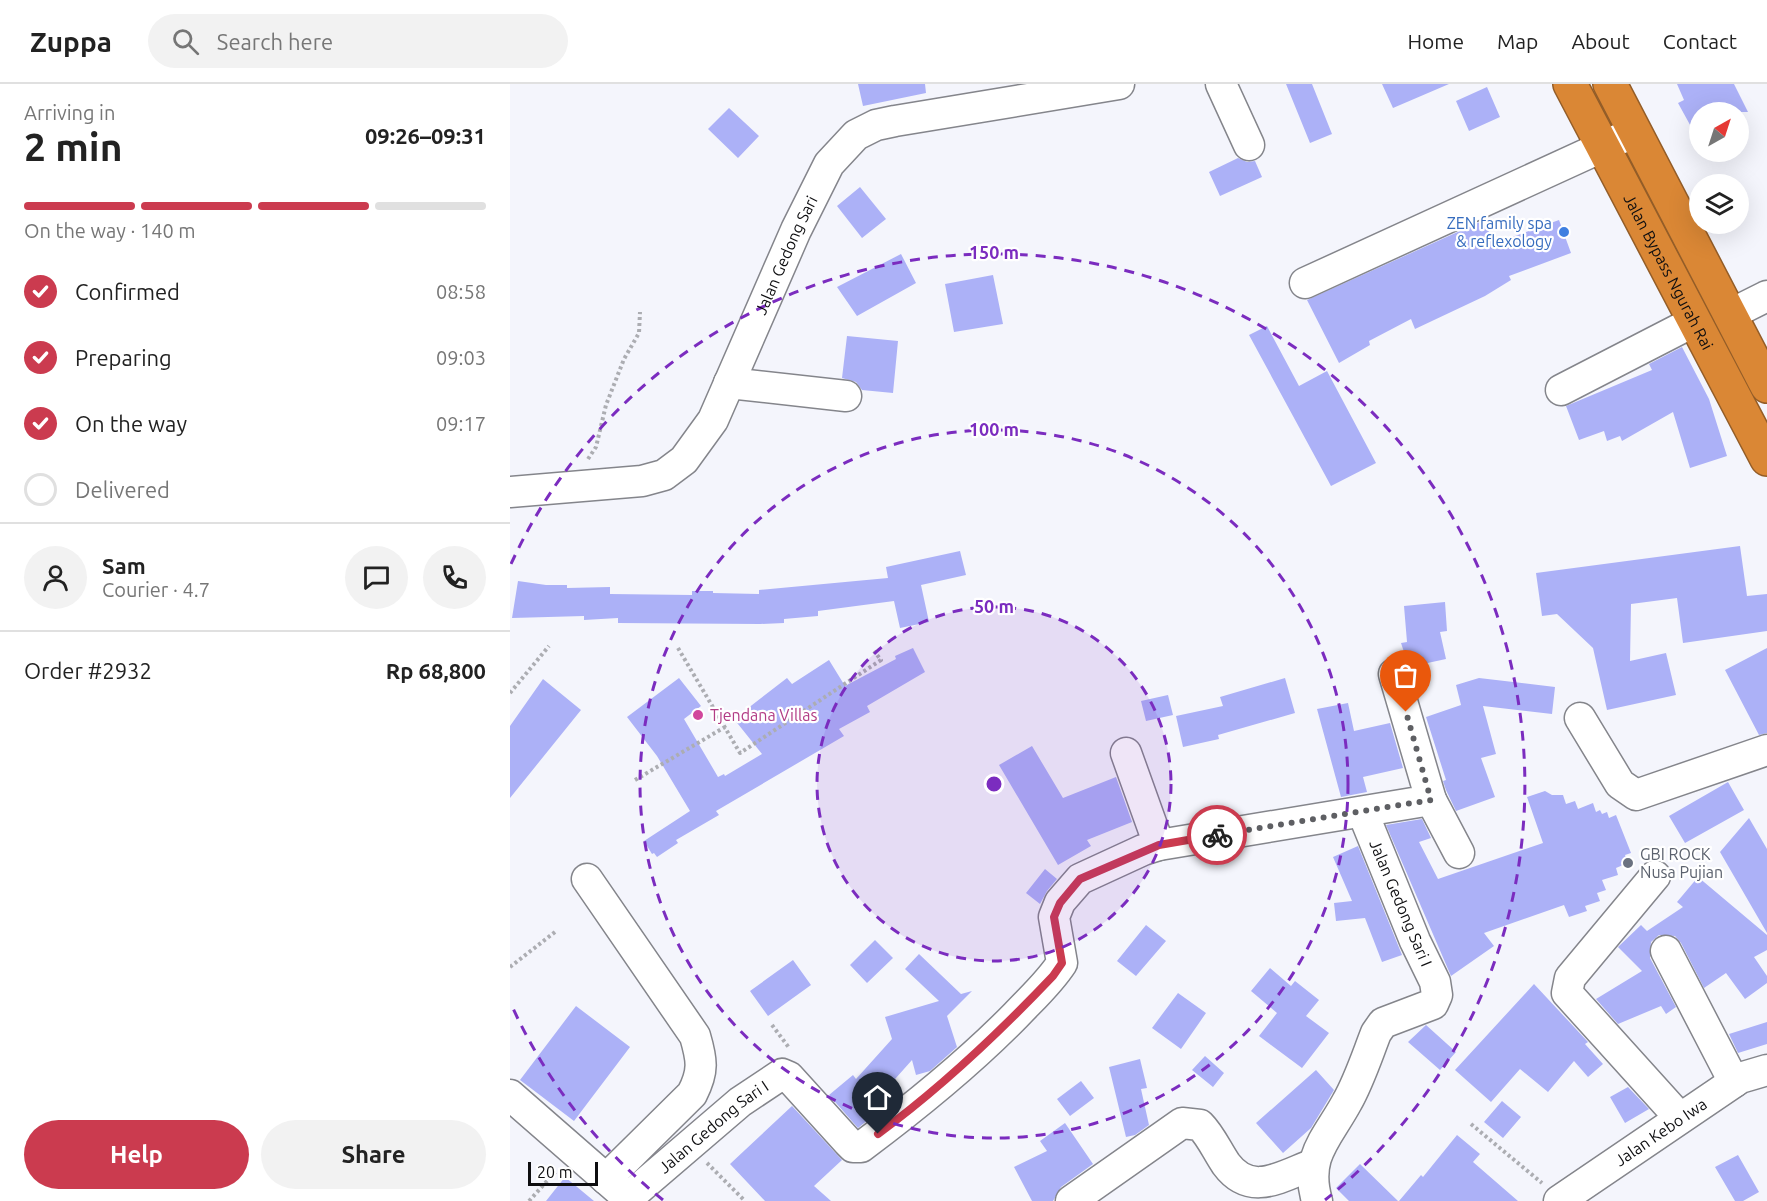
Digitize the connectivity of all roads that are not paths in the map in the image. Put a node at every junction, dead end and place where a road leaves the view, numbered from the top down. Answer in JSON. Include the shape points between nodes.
{"nodes":[{"id":1,"x":1119,"y":84,"type":"edge"},
{"id":2,"x":1221,"y":84,"type":"edge"},
{"id":3,"x":1570,"y":84,"type":"edge"},
{"id":4,"x":1610,"y":84,"type":"edge"},
{"id":5,"x":1634,"y":132,"type":"junction"},
{"id":6,"x":1249,"y":145,"type":"dead end"},
{"id":7,"x":1604,"y":147,"type":"junction"},
{"id":8,"x":1305,"y":283,"type":"dead end"},
{"id":9,"x":1767,"y":296,"type":"edge"},
{"id":10,"x":1730,"y":315,"type":"junction"},
{"id":11,"x":1695,"y":321,"type":"junction"},
{"id":12,"x":729,"y":383,"type":"junction"},
{"id":13,"x":1767,"y":386,"type":"edge"},
{"id":14,"x":1561,"y":390,"type":"dead end"},
{"id":15,"x":846,"y":396,"type":"dead end"},
{"id":16,"x":1767,"y":459,"type":"edge"},
{"id":17,"x":510,"y":492,"type":"edge"},
{"id":18,"x":1394,"y":674,"type":"dead end"},
{"id":19,"x":1580,"y":718,"type":"dead end"},
{"id":20,"x":1767,"y":750,"type":"edge"},
{"id":21,"x":1126,"y":753,"type":"dead end"},
{"id":22,"x":1431,"y":800,"type":"junction"},
{"id":23,"x":1363,"y":813,"type":"junction"},
{"id":24,"x":1159,"y":845,"type":"junction"},
{"id":25,"x":1459,"y":853,"type":"dead end"},
{"id":26,"x":1655,"y":876,"type":"dead end"},
{"id":27,"x":587,"y":879,"type":"dead end"},
{"id":28,"x":1666,"y":951,"type":"dead end"},
{"id":29,"x":1767,"y":1070,"type":"edge"},
{"id":30,"x":1734,"y":1082,"type":"junction"},
{"id":31,"x":510,"y":1095,"type":"edge"},
{"id":32,"x":1680,"y":1118,"type":"junction"},
{"id":33,"x":1314,"y":1164,"type":"junction"},
{"id":34,"x":622,"y":1193,"type":"edge"},
{"id":35,"x":1560,"y":1200,"type":"edge"},
{"id":36,"x":1071,"y":1201,"type":"edge"},
{"id":37,"x":1317,"y":1201,"type":"edge"}],
"edges":[{"from":1,"to":12,"type":"street","name":"Jalan Gedong Sari","via":[[896,121],[856,135],[829,164]]},
{"from":2,"to":6,"type":"street"},
{"from":3,"to":7,"type":"highway","name":"Jalan Bypass Ngurah Rai"},
{"from":4,"to":5,"type":"highway","name":"Jalan Bypass Ngurah Rai"},
{"from":5,"to":7,"type":"street"},
{"from":5,"to":10,"type":"highway","name":"Jalan Bypass Ngurah Rai"},
{"from":7,"to":8,"type":"street"},
{"from":7,"to":11,"type":"highway","name":"Jalan Bypass Ngurah Rai"},
{"from":9,"to":10,"type":"street"},
{"from":10,"to":13,"type":"highway","name":"Jalan Bypass Ngurah Rai"},
{"from":11,"to":14,"type":"street"},
{"from":11,"to":16,"type":"highway","name":"Jalan Bypass Ngurah Rai"},
{"from":12,"to":15,"type":"street"},
{"from":12,"to":17,"type":"street","name":"Jalan Gedong Sari","via":[[713,420],[697,444],[664,475],[642,481]]},
{"from":18,"to":22,"type":"street"},
{"from":19,"to":20,"type":"street","via":[[1620,784],[1636,795]]},
{"from":21,"to":24,"type":"street"},
{"from":22,"to":23,"type":"street"},
{"from":22,"to":25,"type":"street"},
{"from":23,"to":24,"type":"street","name":"Jalan Gedong Sari I"},
{"from":23,"to":33,"type":"street","name":"Jalan Gedong Sari I","via":[[1435,982],[1437,995],[1433,1004],[1383,1023]]},
{"from":24,"to":34,"type":"street","name":"Jalan Gedong Sari I","via":[[1080,879],[1054,917],[1062,963],[1053,976],[986,1046],[861,1147],[848,1142],[782,1074]]},
{"from":26,"to":32,"type":"street","via":[[1570,978],[1566,993]]},
{"from":27,"to":34,"type":"street","via":[[695,1036],[700,1055],[701,1076],[692,1094]]},
{"from":28,"to":30,"type":"street"},
{"from":29,"to":30,"type":"street","name":"Jalan Kebo Iwa"},
{"from":30,"to":32,"type":"street","name":"Jalan Kebo Iwa"},
{"from":31,"to":34,"type":"street"},
{"from":32,"to":35,"type":"street","name":"Jalan Kebo Iwa"},
{"from":33,"to":36,"type":"street","via":[[1264,1183],[1247,1182],[1227,1165],[1200,1125],[1182,1123]]},
{"from":33,"to":37,"type":"street","name":"Jalan Gedong Sari I","via":[[1311,1173]]}]}
